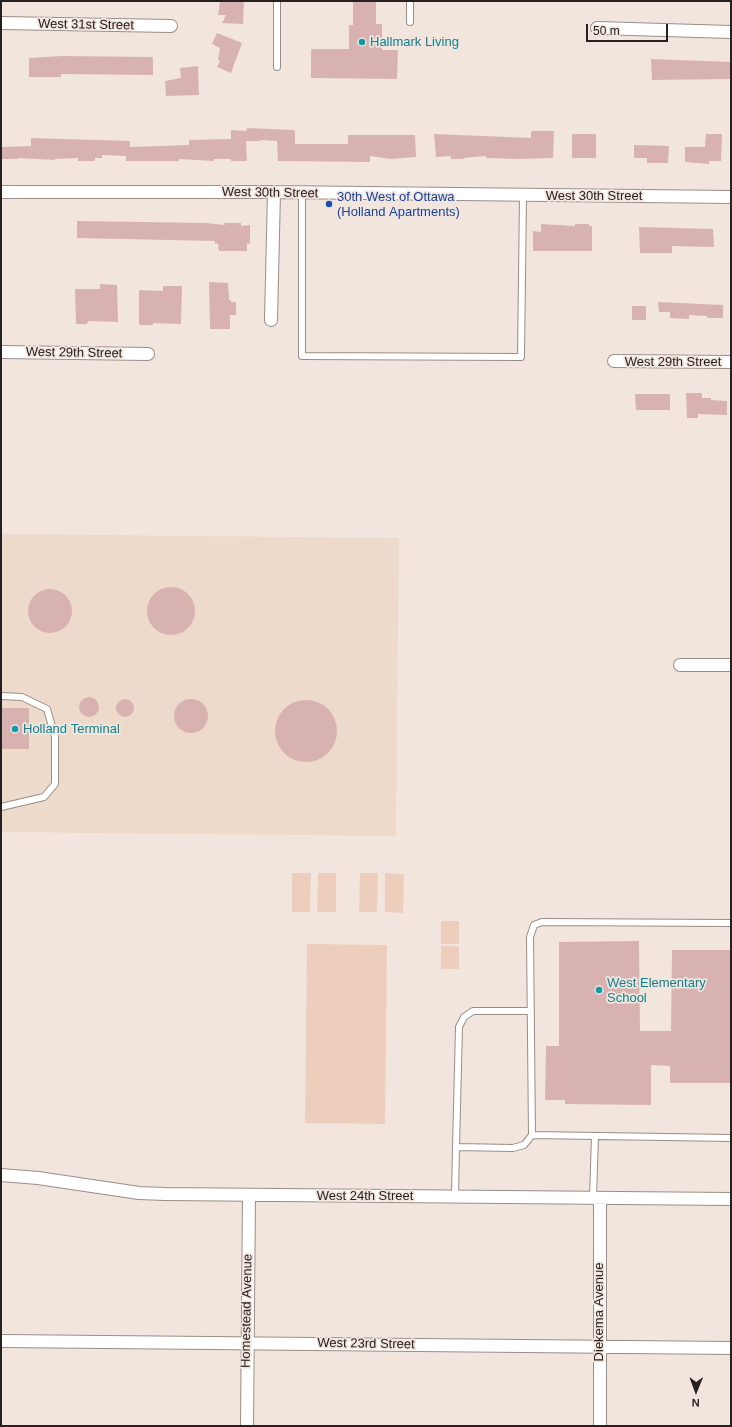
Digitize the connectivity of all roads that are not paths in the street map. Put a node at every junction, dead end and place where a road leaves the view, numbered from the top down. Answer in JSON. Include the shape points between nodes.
{"nodes":[{"id":1,"x":277,"y":1,"type":"edge"},
{"id":2,"x":410,"y":1,"type":"edge"},
{"id":3,"x":410,"y":22,"type":"dead end"},
{"id":4,"x":1,"y":23,"type":"edge"},
{"id":5,"x":171,"y":26,"type":"dead end"},
{"id":6,"x":597,"y":28,"type":"dead end"},
{"id":7,"x":731,"y":32,"type":"edge"},
{"id":8,"x":277,"y":67,"type":"dead end"},
{"id":9,"x":1,"y":192,"type":"edge"},
{"id":10,"x":274,"y":192,"type":"junction"},
{"id":11,"x":302,"y":193,"type":"junction"},
{"id":12,"x":523,"y":195,"type":"junction"},
{"id":13,"x":731,"y":197,"type":"edge"},
{"id":14,"x":271,"y":320,"type":"dead end"},
{"id":15,"x":1,"y":352,"type":"edge"},
{"id":16,"x":148,"y":354,"type":"dead end"},
{"id":17,"x":614,"y":361,"type":"dead end"},
{"id":18,"x":731,"y":362,"type":"edge"},
{"id":19,"x":680,"y":664,"type":"dead end"},
{"id":20,"x":731,"y":665,"type":"edge"},
{"id":21,"x":1,"y":696,"type":"edge"},
{"id":22,"x":1,"y":807,"type":"edge"},
{"id":23,"x":731,"y":923,"type":"edge"},
{"id":24,"x":531,"y":1011,"type":"junction"},
{"id":25,"x":532,"y":1135,"type":"junction"},
{"id":26,"x":595,"y":1136,"type":"junction"},
{"id":27,"x":731,"y":1138,"type":"edge"},
{"id":28,"x":456,"y":1147,"type":"junction"},
{"id":29,"x":1,"y":1175,"type":"edge"},
{"id":30,"x":249,"y":1195,"type":"junction"},
{"id":31,"x":455,"y":1196,"type":"junction"},
{"id":32,"x":597,"y":1198,"type":"junction"},
{"id":33,"x":731,"y":1199,"type":"edge"},
{"id":34,"x":1,"y":1341,"type":"edge"},
{"id":35,"x":246,"y":1343,"type":"junction"},
{"id":36,"x":599,"y":1347,"type":"junction"},
{"id":37,"x":731,"y":1348,"type":"edge"},
{"id":38,"x":246,"y":1426,"type":"edge"},
{"id":39,"x":600,"y":1426,"type":"edge"}],
"edges":[{"from":1,"to":8,"type":"lane"},
{"from":2,"to":3,"type":"lane"},
{"from":4,"to":5,"type":"street","name":"West 31st Street"},
{"from":6,"to":7,"type":"street"},
{"from":9,"to":10,"type":"street","name":"West 30th Street"},
{"from":10,"to":11,"type":"street","name":"West 30th Street"},
{"from":10,"to":14,"type":"street"},
{"from":11,"to":12,"type":"street","name":"West 30th Street"},
{"from":11,"to":12,"type":"lane","via":[[302,356],[521,357]]},
{"from":12,"to":13,"type":"street","name":"West 30th Street"},
{"from":15,"to":16,"type":"street","name":"West 29th Street"},
{"from":17,"to":18,"type":"street","name":"West 29th Street"},
{"from":19,"to":20,"type":"street"},
{"from":21,"to":22,"type":"lane","via":[[22,697],[47,709],[55,737],[55,784],[44,796]]},
{"from":23,"to":24,"type":"lane","via":[[542,922],[534,925],[530,937]]},
{"from":24,"to":25,"type":"lane"},
{"from":24,"to":28,"type":"lane","via":[[473,1011],[464,1017],[459,1027]]},
{"from":25,"to":26,"type":"lane"},
{"from":25,"to":28,"type":"lane","via":[[524,1144],[513,1148]]},
{"from":26,"to":27,"type":"lane"},
{"from":26,"to":32,"type":"lane"},
{"from":28,"to":31,"type":"lane"},
{"from":29,"to":30,"type":"street","name":"West 24th Street","via":[[139,1193]]},
{"from":30,"to":31,"type":"street","name":"West 24th Street"},
{"from":30,"to":35,"type":"street","name":"Homestead Avenue"},
{"from":31,"to":32,"type":"street","name":"West 24th Street"},
{"from":32,"to":33,"type":"street","name":"West 24th Street"},
{"from":32,"to":36,"type":"street","name":"Diekema Avenue"},
{"from":34,"to":35,"type":"street","name":"West 23rd Street"},
{"from":35,"to":36,"type":"street","name":"West 23rd Street"},
{"from":35,"to":38,"type":"street","name":"Homestead Avenue"},
{"from":36,"to":37,"type":"street","name":"West 23rd Street"},
{"from":36,"to":39,"type":"street","name":"Diekema Avenue"}]}
